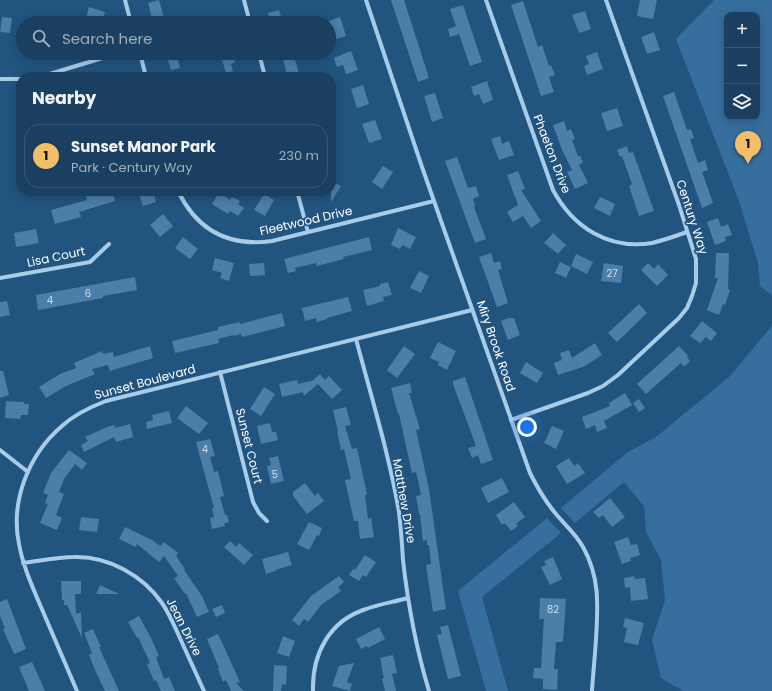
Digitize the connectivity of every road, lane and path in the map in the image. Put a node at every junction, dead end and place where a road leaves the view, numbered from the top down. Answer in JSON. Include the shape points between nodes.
{"nodes":[{"id":1,"x":125,"y":0,"type":"edge"},
{"id":2,"x":244,"y":0,"type":"edge"},
{"id":3,"x":366,"y":0,"type":"edge"},
{"id":4,"x":486,"y":0,"type":"edge"},
{"id":5,"x":606,"y":0,"type":"edge"},
{"id":6,"x":129,"y":16,"type":"edge"},
{"id":7,"x":248,"y":16,"type":"edge"},
{"id":8,"x":96,"y":60,"type":"edge"},
{"id":9,"x":142,"y":60,"type":"edge"},
{"id":10,"x":261,"y":60,"type":"edge"},
{"id":11,"x":56,"y":72,"type":"edge"},
{"id":12,"x":145,"y":72,"type":"edge"},
{"id":13,"x":264,"y":72,"type":"edge"},
{"id":14,"x":0,"y":79,"type":"edge"},
{"id":15,"x":16,"y":79,"type":"edge"},
{"id":16,"x":180,"y":196,"type":"edge"},
{"id":17,"x":298,"y":196,"type":"edge"},
{"id":18,"x":434,"y":201,"type":"junction"},
{"id":19,"x":308,"y":232,"type":"junction"},
{"id":20,"x":687,"y":232,"type":"junction"},
{"id":21,"x":109,"y":244,"type":"dead end"},
{"id":22,"x":0,"y":278,"type":"edge"},
{"id":23,"x":472,"y":310,"type":"junction"},
{"id":24,"x":356,"y":339,"type":"junction"},
{"id":25,"x":220,"y":372,"type":"junction"},
{"id":26,"x":511,"y":420,"type":"junction"},
{"id":27,"x":0,"y":450,"type":"edge"},
{"id":28,"x":28,"y":472,"type":"junction"},
{"id":29,"x":267,"y":521,"type":"dead end"},
{"id":30,"x":23,"y":563,"type":"junction"},
{"id":31,"x":408,"y":598,"type":"junction"},
{"id":32,"x":77,"y":691,"type":"edge"},
{"id":33,"x":204,"y":691,"type":"edge"},
{"id":34,"x":313,"y":691,"type":"edge"},
{"id":35,"x":429,"y":691,"type":"edge"},
{"id":36,"x":592,"y":691,"type":"edge"}],
"edges":[{"from":1,"to":6,"type":"street"},
{"from":2,"to":7,"type":"street"},
{"from":3,"to":18,"type":"street","name":"Miry Brook Road"},
{"from":4,"to":20,"type":"street","name":"Phaeton Drive","via":[[553,190],[568,214],[594,233],[621,243],[651,243]]},
{"from":5,"to":20,"type":"street","name":"Century Way"},
{"from":8,"to":11,"type":"street"},
{"from":9,"to":12,"type":"street"},
{"from":10,"to":13,"type":"street"},
{"from":14,"to":15,"type":"street"},
{"from":16,"to":19,"type":"street","name":"Fleetwood Drive","via":[[192,214],[203,224],[228,238],[243,242],[259,242]]},
{"from":17,"to":19,"type":"street"},
{"from":18,"to":19,"type":"street","name":"Fleetwood Drive"},
{"from":18,"to":23,"type":"street","name":"Miry Brook Road"},
{"from":20,"to":26,"type":"street","name":"Century Way","via":[[696,260],[696,283],[692,296],[679,318],[618,376],[603,386]]},
{"from":21,"to":22,"type":"street","name":"Lisa Court","via":[[90,262]]},
{"from":23,"to":24,"type":"street","name":"Sunset Boulevard"},
{"from":23,"to":26,"type":"street","name":"Miry Brook Road"},
{"from":24,"to":25,"type":"street","name":"Sunset Boulevard"},
{"from":24,"to":31,"type":"street","name":"Matthew Drive","via":[[393,483]]},
{"from":25,"to":28,"type":"street","name":"Sunset Boulevard","via":[[106,400],[90,407],[71,418],[50,437]]},
{"from":25,"to":29,"type":"street","name":"Sunset Court","via":[[253,502]]},
{"from":26,"to":36,"type":"street","name":"Miry Brook Road","via":[[530,473],[544,498],[574,534],[591,563],[598,606]]},
{"from":27,"to":28,"type":"street"},
{"from":28,"to":30,"type":"street","name":"Sunset Boulevard","via":[[21,490],[17,525]]},
{"from":30,"to":32,"type":"street","name":"Sunset Boulevard"},
{"from":30,"to":33,"type":"street","name":"Jean Drive","via":[[61,557],[91,558],[108,562],[138,578],[168,612]]},
{"from":31,"to":34,"type":"street","via":[[353,614],[333,630],[318,653],[312,678]]},
{"from":31,"to":35,"type":"street","name":"Matthew Drive","via":[[419,659]]}]}
